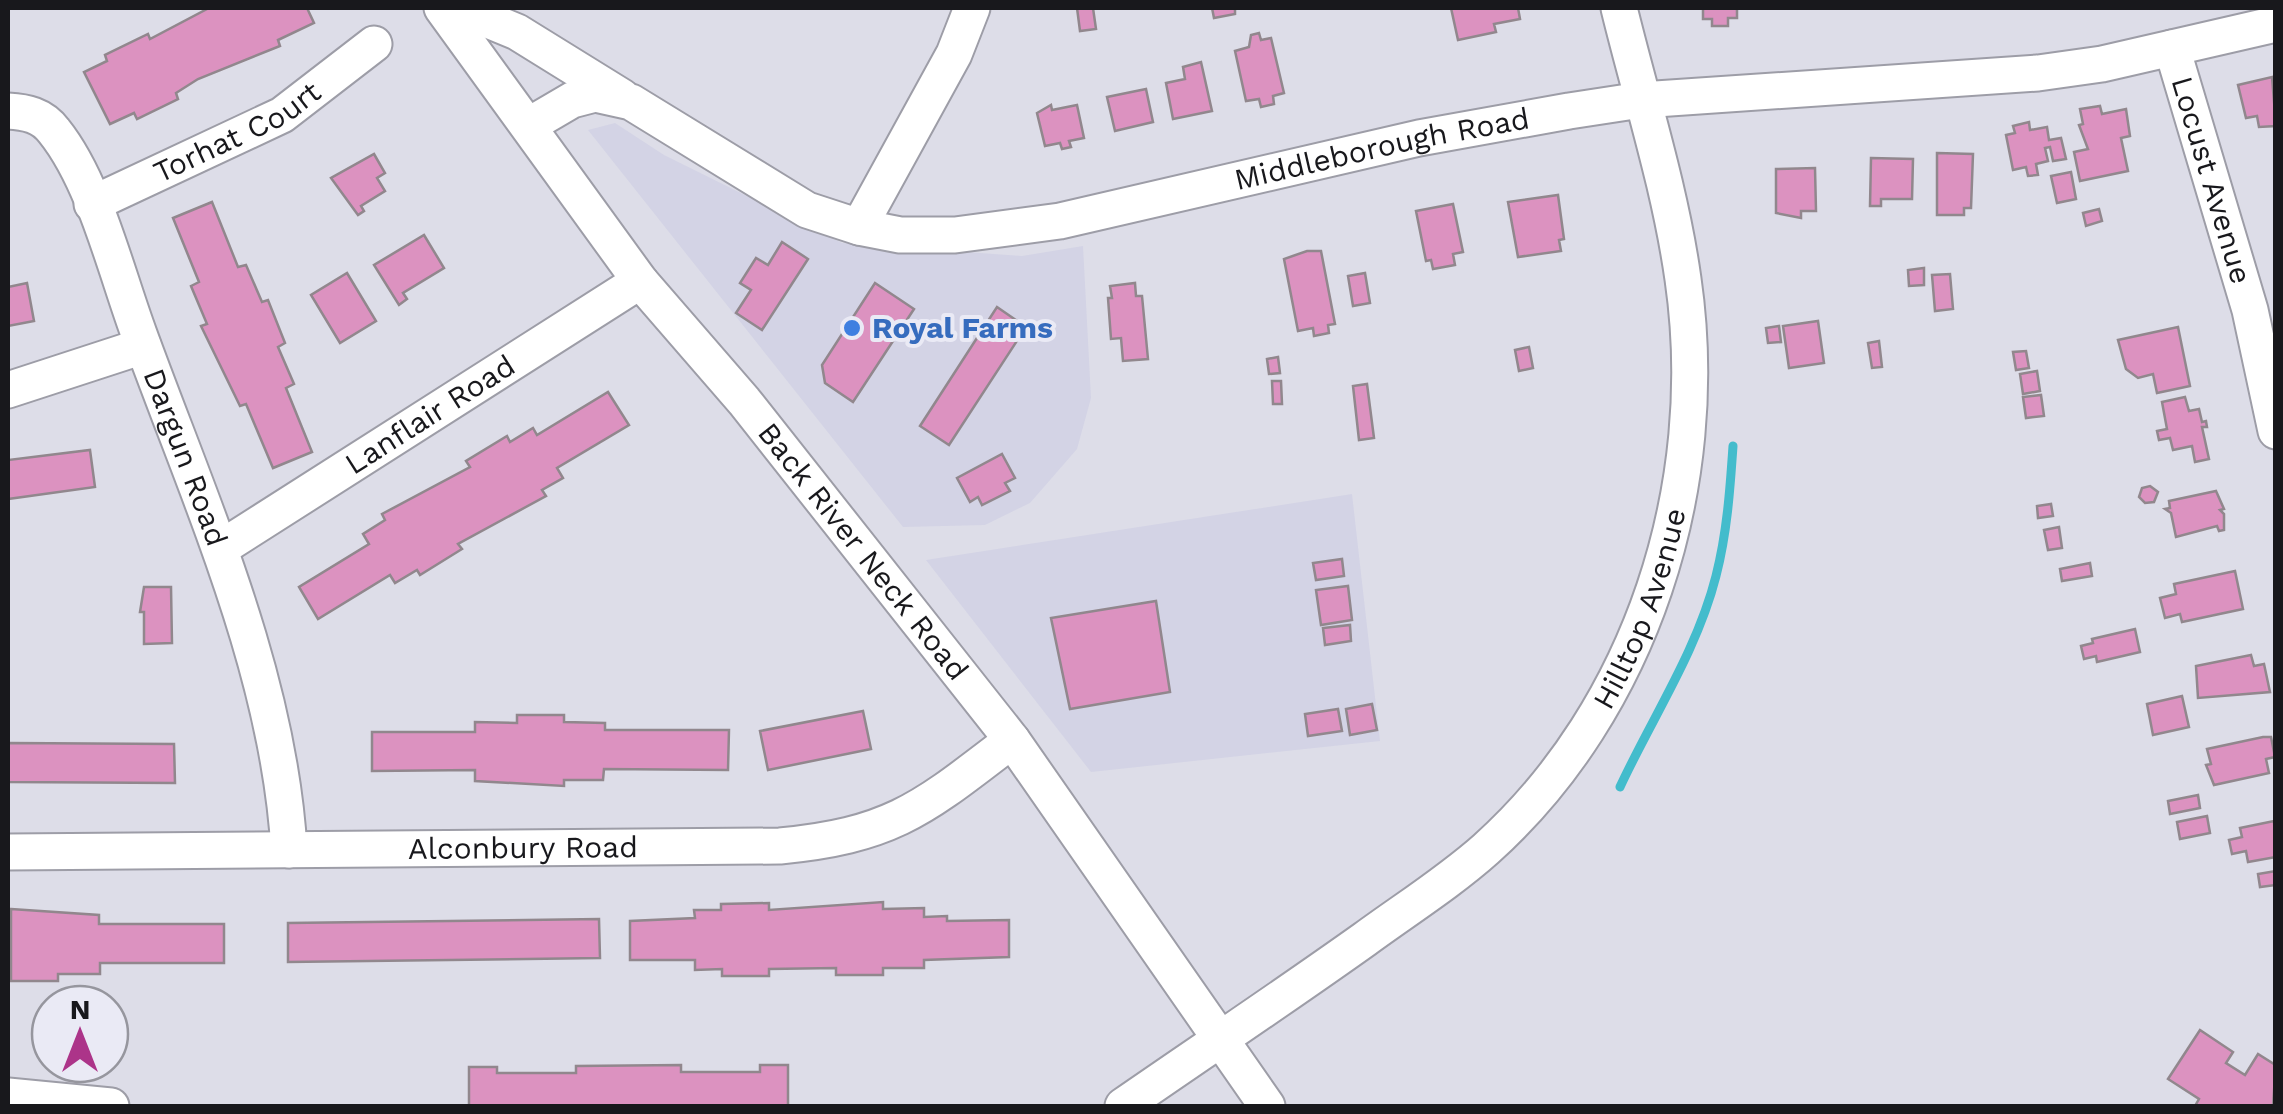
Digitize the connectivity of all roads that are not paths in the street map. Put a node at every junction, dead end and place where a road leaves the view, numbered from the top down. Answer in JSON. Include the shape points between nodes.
{"nodes":[{"id":1,"x":442,"y":8,"type":"edge"},
{"id":2,"x":458,"y":8,"type":"edge"},
{"id":3,"x":972,"y":8,"type":"edge"},
{"id":4,"x":1619,"y":8,"type":"edge"},
{"id":5,"x":2276,"y":24,"type":"edge"},
{"id":6,"x":374,"y":44,"type":"dead end"},
{"id":7,"x":2172,"y":48,"type":"junction"},
{"id":8,"x":1641,"y":100,"type":"junction"},
{"id":9,"x":632,"y":102,"type":"junction"},
{"id":10,"x":8,"y":111,"type":"edge"},
{"id":11,"x":531,"y":124,"type":"junction"},
{"id":12,"x":92,"y":204,"type":"junction"},
{"id":13,"x":858,"y":227,"type":"junction"},
{"id":14,"x":640,"y":281,"type":"junction"},
{"id":15,"x":143,"y":346,"type":"junction"},
{"id":16,"x":8,"y":390,"type":"edge"},
{"id":17,"x":2276,"y":430,"type":"edge"},
{"id":18,"x":221,"y":548,"type":"junction"},
{"id":19,"x":1012,"y":740,"type":"junction"},
{"id":20,"x":290,"y":850,"type":"junction"},
{"id":21,"x":8,"y":852,"type":"edge"},
{"id":22,"x":1220,"y":1039,"type":"junction"},
{"id":23,"x":8,"y":1096,"type":"edge"},
{"id":24,"x":111,"y":1106,"type":"edge"},
{"id":25,"x":1123,"y":1106,"type":"edge"},
{"id":26,"x":1266,"y":1106,"type":"edge"}],
"edges":[{"from":1,"to":11,"type":"street","name":"Back River Neck Road"},
{"from":2,"to":9,"type":"street","via":[[517,32]]},
{"from":3,"to":13,"type":"street","via":[[954,54]]},
{"from":4,"to":8,"type":"street","name":"Hilltop Avenue"},
{"from":5,"to":7,"type":"street","name":"Middleborough Road"},
{"from":6,"to":12,"type":"street","name":"Torhat Court","via":[[282,116]]},
{"from":7,"to":8,"type":"street","name":"Middleborough Road","via":[[2038,73]]},
{"from":7,"to":17,"type":"street","name":"Locust Avenue","via":[[2250,310]]},
{"from":8,"to":13,"type":"street","name":"Middleborough Road","via":[[1419,138],[1006,230],[900,235]]},
{"from":8,"to":22,"type":"street","name":"Hilltop Avenue","via":[[1684,280],[1689,362],[1678,505],[1631,651],[1568,758],[1486,849]]},
{"from":9,"to":11,"type":"street","name":"Middleborough Road","via":[[595,94]]},
{"from":9,"to":13,"type":"street","name":"Middleborough Road","via":[[792,202]]},
{"from":10,"to":12,"type":"street","name":"Dargun Road","via":[[36,116],[56,133]]},
{"from":11,"to":14,"type":"street","name":"Back River Neck Road"},
{"from":12,"to":15,"type":"street","name":"Dargun Road"},
{"from":14,"to":18,"type":"street","name":"Lanflair Road"},
{"from":14,"to":19,"type":"street","name":"Back River Neck Road","via":[[744,401]]},
{"from":15,"to":16,"type":"street"},
{"from":15,"to":18,"type":"street","name":"Dargun Road"},
{"from":18,"to":20,"type":"street","name":"Dargun Road","via":[[266,714]]},
{"from":19,"to":20,"type":"street","name":"Alconbury Road","via":[[902,819],[838,840]]},
{"from":19,"to":22,"type":"street","name":"Back River Neck Road"},
{"from":20,"to":21,"type":"street","name":"Alconbury Road"},
{"from":22,"to":25,"type":"street"},
{"from":22,"to":26,"type":"street","name":"Back River Neck Road"},
{"from":23,"to":24,"type":"street"}]}
